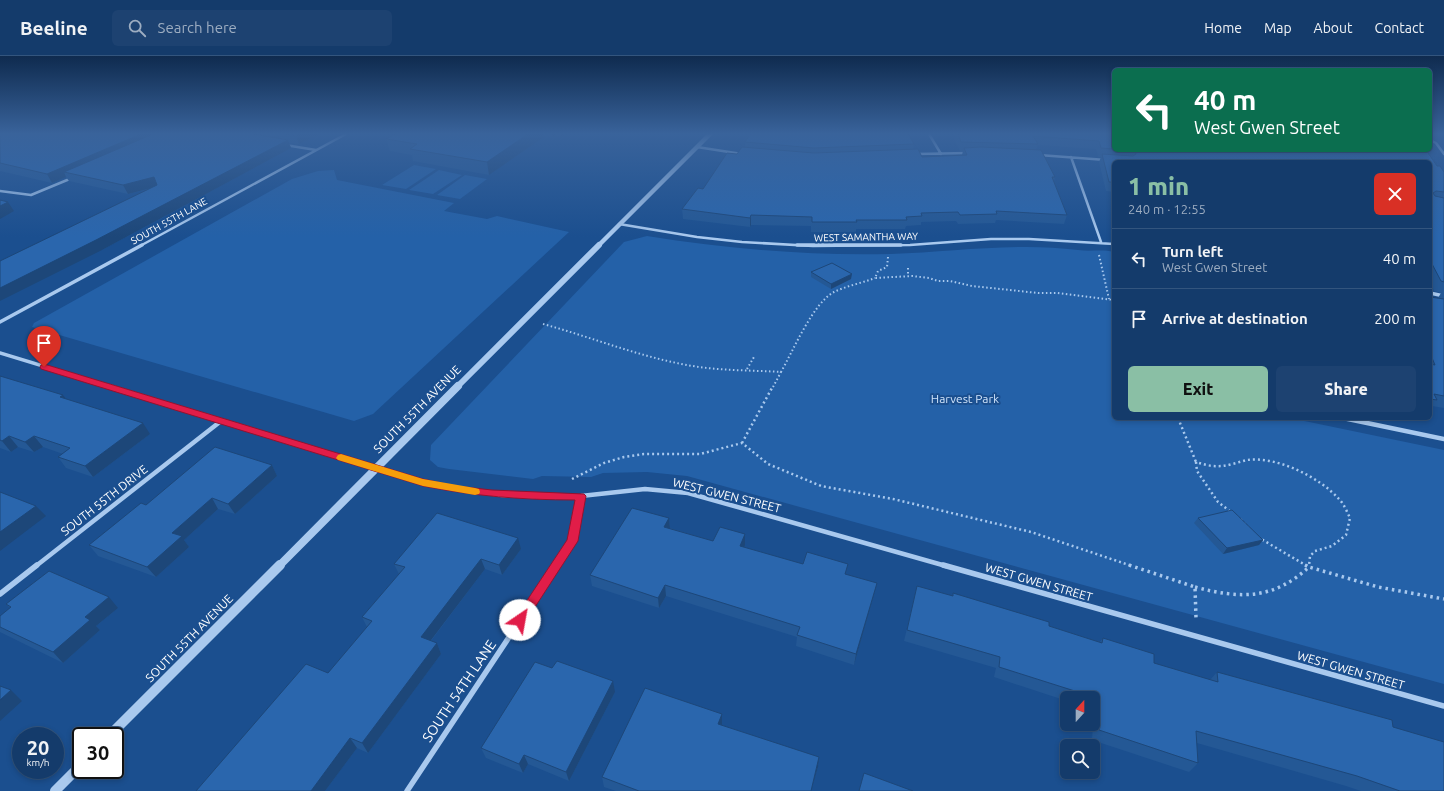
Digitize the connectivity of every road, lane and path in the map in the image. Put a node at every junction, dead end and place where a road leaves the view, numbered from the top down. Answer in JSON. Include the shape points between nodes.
{"nodes":[{"id":1,"x":282,"y":168,"type":"edge"},
{"id":2,"x":675,"y":168,"type":"edge"},
{"id":3,"x":1075,"y":168,"type":"edge"},
{"id":4,"x":77,"y":175,"type":"edge"},
{"id":5,"x":0,"y":191,"type":"edge"},
{"id":6,"x":619,"y":224,"type":"junction"},
{"id":7,"x":1101,"y":242,"type":"junction"},
{"id":8,"x":1112,"y":244,"type":"edge"},
{"id":9,"x":1097,"y":248,"type":"dead end"},
{"id":10,"x":888,"y":252,"type":"dead end"},
{"id":11,"x":908,"y":268,"type":"dead end"},
{"id":12,"x":908,"y":276,"type":"junction"},
{"id":13,"x":875,"y":278,"type":"junction"},
{"id":14,"x":1432,"y":294,"type":"edge"},
{"id":15,"x":1444,"y":296,"type":"edge"},
{"id":16,"x":1109,"y":299,"type":"junction"},
{"id":17,"x":1112,"y":300,"type":"edge"},
{"id":18,"x":0,"y":322,"type":"edge"},
{"id":19,"x":543,"y":324,"type":"dead end"},
{"id":20,"x":0,"y":353,"type":"edge"},
{"id":21,"x":754,"y":357,"type":"dead end"},
{"id":22,"x":747,"y":369,"type":"junction"},
{"id":23,"x":781,"y":372,"type":"junction"},
{"id":24,"x":1179,"y":420,"type":"edge"},
{"id":25,"x":1353,"y":420,"type":"edge"},
{"id":26,"x":221,"y":421,"type":"junction"},
{"id":27,"x":1444,"y":439,"type":"edge"},
{"id":28,"x":742,"y":443,"type":"junction"},
{"id":29,"x":1196,"y":462,"type":"junction"},
{"id":30,"x":376,"y":469,"type":"junction"},
{"id":31,"x":572,"y":479,"type":"dead end"},
{"id":32,"x":580,"y":496,"type":"junction"},
{"id":33,"x":1309,"y":567,"type":"junction"},
{"id":34,"x":1195,"y":587,"type":"junction"},
{"id":35,"x":0,"y":594,"type":"edge"},
{"id":36,"x":1444,"y":599,"type":"edge"},
{"id":37,"x":1196,"y":618,"type":"dead end"},
{"id":38,"x":1444,"y":706,"type":"edge"},
{"id":39,"x":119,"y":727,"type":"edge"},
{"id":40,"x":72,"y":773,"type":"edge"},
{"id":41,"x":55,"y":791,"type":"edge"},
{"id":42,"x":407,"y":791,"type":"edge"}],
"edges":[{"from":1,"to":18,"type":"street","name":"SOUTH 55TH LANE"},
{"from":2,"to":6,"type":"street","name":"SOUTH 55TH AVENUE"},
{"from":3,"to":7,"type":"street"},
{"from":4,"to":5,"type":"street","via":[[31,195]]},
{"from":6,"to":7,"type":"street","name":"WEST SAMANTHA WAY","via":[[697,237],[813,246],[910,245],[991,239]]},
{"from":6,"to":30,"type":"street","name":"SOUTH 55TH AVENUE"},
{"from":7,"to":8,"type":"street","name":"WEST SAMANTHA WAY"},
{"from":9,"to":16,"type":"path"},
{"from":10,"to":13,"type":"path","via":[[887,267],[878,271]]},
{"from":11,"to":12,"type":"path"},
{"from":12,"to":13,"type":"path"},
{"from":12,"to":16,"type":"path","via":[[972,286]]},
{"from":13,"to":23,"type":"path","via":[[834,292],[823,300],[814,311]]},
{"from":14,"to":15,"type":"street"},
{"from":16,"to":17,"type":"path"},
{"from":19,"to":22,"type":"path","via":[[676,364]]},
{"from":20,"to":26,"type":"street","name":"WEST GWEN STREET"},
{"from":21,"to":22,"type":"path"},
{"from":22,"to":23,"type":"path"},
{"from":23,"to":28,"type":"path"},
{"from":24,"to":29,"type":"path"},
{"from":25,"to":27,"type":"street"},
{"from":26,"to":30,"type":"street","name":"WEST GWEN STREET"},
{"from":26,"to":35,"type":"street","name":"SOUTH 55TH DRIVE"},
{"from":28,"to":31,"type":"path","via":[[695,455],[636,455],[613,459]]},
{"from":28,"to":34,"type":"path","via":[[768,464],[821,486],[893,499],[1031,532]]},
{"from":29,"to":33,"type":"path","via":[[1197,471],[1218,502],[1240,519],[1256,536]]},
{"from":29,"to":33,"type":"path","via":[[1211,467],[1246,460],[1268,460],[1308,476],[1340,500],[1350,518],[1346,535],[1332,546],[1315,551],[1310,556]]},
{"from":30,"to":32,"type":"street","name":"WEST GWEN STREET","via":[[423,483],[456,489],[537,496]]},
{"from":30,"to":39,"type":"street","name":"SOUTH 55TH AVENUE"},
{"from":32,"to":38,"type":"street","name":"WEST GWEN STREET","via":[[644,489],[688,493]]},
{"from":32,"to":42,"type":"street","name":"SOUTH 54TH LANE","via":[[573,541]]},
{"from":33,"to":34,"type":"path","via":[[1299,578],[1256,594],[1230,595]]},
{"from":33,"to":36,"type":"path","via":[[1378,587]]},
{"from":34,"to":37,"type":"path"},
{"from":40,"to":41,"type":"street"}]}
